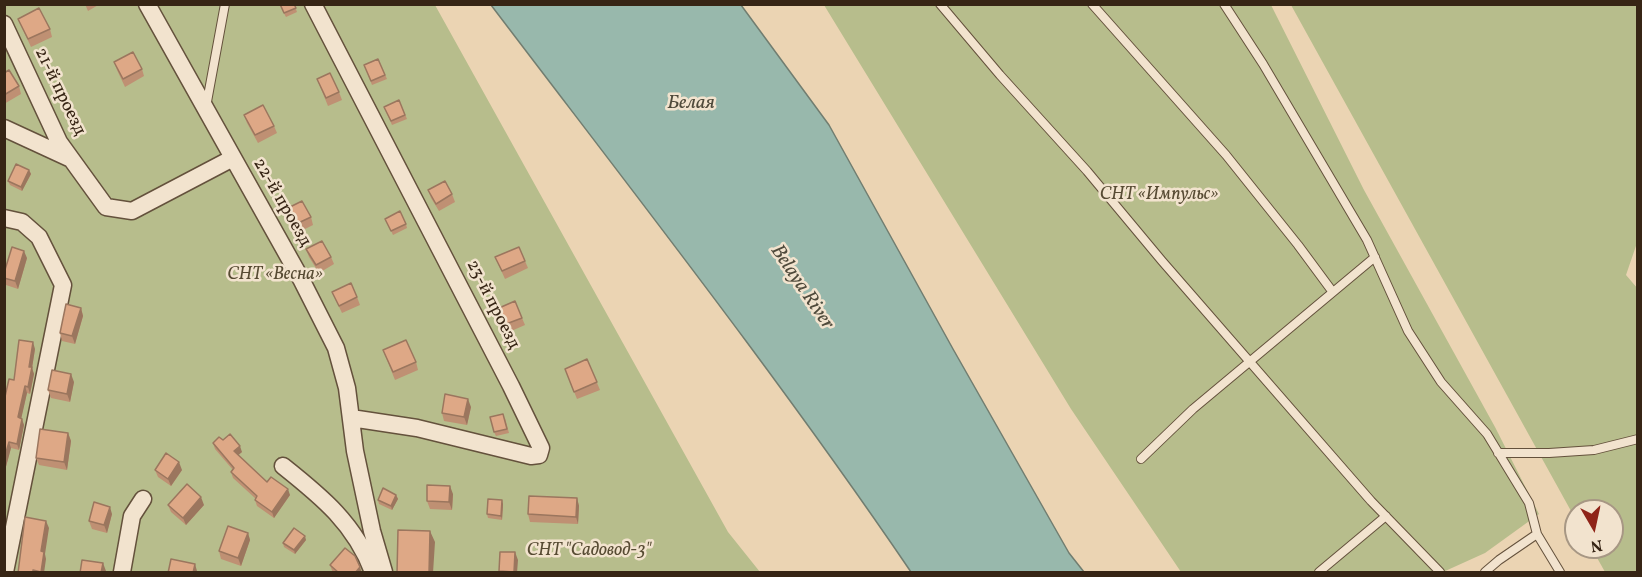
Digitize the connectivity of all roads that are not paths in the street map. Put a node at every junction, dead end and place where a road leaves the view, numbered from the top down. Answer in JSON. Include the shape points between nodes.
{"nodes":[{"id":1,"x":147,"y":4,"type":"edge"},
{"id":2,"x":225,"y":4,"type":"edge"},
{"id":3,"x":313,"y":4,"type":"edge"},
{"id":4,"x":940,"y":4,"type":"edge"},
{"id":5,"x":1092,"y":4,"type":"edge"},
{"id":6,"x":1224,"y":4,"type":"edge"},
{"id":7,"x":4,"y":24,"type":"edge"},
{"id":8,"x":206,"y":109,"type":"junction"},
{"id":9,"x":4,"y":128,"type":"edge"},
{"id":10,"x":233,"y":158,"type":"junction"},
{"id":11,"x":71,"y":159,"type":"junction"},
{"id":12,"x":4,"y":218,"type":"edge"},
{"id":13,"x":1375,"y":257,"type":"junction"},
{"id":14,"x":1332,"y":291,"type":"junction"},
{"id":15,"x":1251,"y":362,"type":"junction"},
{"id":16,"x":351,"y":418,"type":"junction"},
{"id":17,"x":1638,"y":439,"type":"edge"},
{"id":18,"x":1498,"y":453,"type":"junction"},
{"id":19,"x":1141,"y":459,"type":"dead end"},
{"id":20,"x":283,"y":466,"type":"dead end"},
{"id":21,"x":143,"y":499,"type":"dead end"},
{"id":22,"x":1386,"y":516,"type":"junction"},
{"id":23,"x":1537,"y":534,"type":"junction"},
{"id":24,"x":5,"y":573,"type":"edge"},
{"id":25,"x":122,"y":573,"type":"edge"},
{"id":26,"x":373,"y":573,"type":"edge"},
{"id":27,"x":384,"y":573,"type":"edge"},
{"id":28,"x":1318,"y":573,"type":"edge"},
{"id":29,"x":1440,"y":573,"type":"edge"},
{"id":30,"x":1485,"y":573,"type":"edge"},
{"id":31,"x":1560,"y":573,"type":"edge"}],
"edges":[{"from":1,"to":8,"type":"street","name":"22-й проезд"},
{"from":2,"to":8,"type":"lane"},
{"from":3,"to":16,"type":"street","name":"23-й проезд","via":[[541,448],[539,455],[531,456],[417,428]]},
{"from":4,"to":15,"type":"lane"},
{"from":5,"to":14,"type":"lane","via":[[1226,155]]},
{"from":6,"to":13,"type":"lane"},
{"from":7,"to":11,"type":"street","name":"21-й проезд","via":[[59,142]]},
{"from":8,"to":10,"type":"street","name":"22-й проезд"},
{"from":9,"to":11,"type":"street"},
{"from":10,"to":11,"type":"street","name":"21-й проезд","via":[[132,211],[106,207]]},
{"from":10,"to":16,"type":"street","name":"22-й проезд","via":[[336,348]]},
{"from":12,"to":24,"type":"street","via":[[22,222],[39,237],[63,285]]},
{"from":13,"to":14,"type":"lane"},
{"from":13,"to":18,"type":"lane","via":[[1408,330],[1441,382],[1487,434]]},
{"from":14,"to":15,"type":"lane"},
{"from":15,"to":19,"type":"lane","via":[[1193,409]]},
{"from":15,"to":22,"type":"lane"},
{"from":16,"to":27,"type":"street","name":"22-й проезд"},
{"from":17,"to":18,"type":"lane","via":[[1594,450]]},
{"from":18,"to":23,"type":"lane","via":[[1529,503]]},
{"from":20,"to":26,"type":"street","via":[[337,511],[366,553]]},
{"from":21,"to":25,"type":"street","via":[[132,516]]},
{"from":22,"to":28,"type":"lane"},
{"from":22,"to":29,"type":"lane"},
{"from":23,"to":30,"type":"lane"},
{"from":23,"to":31,"type":"lane"}]}
